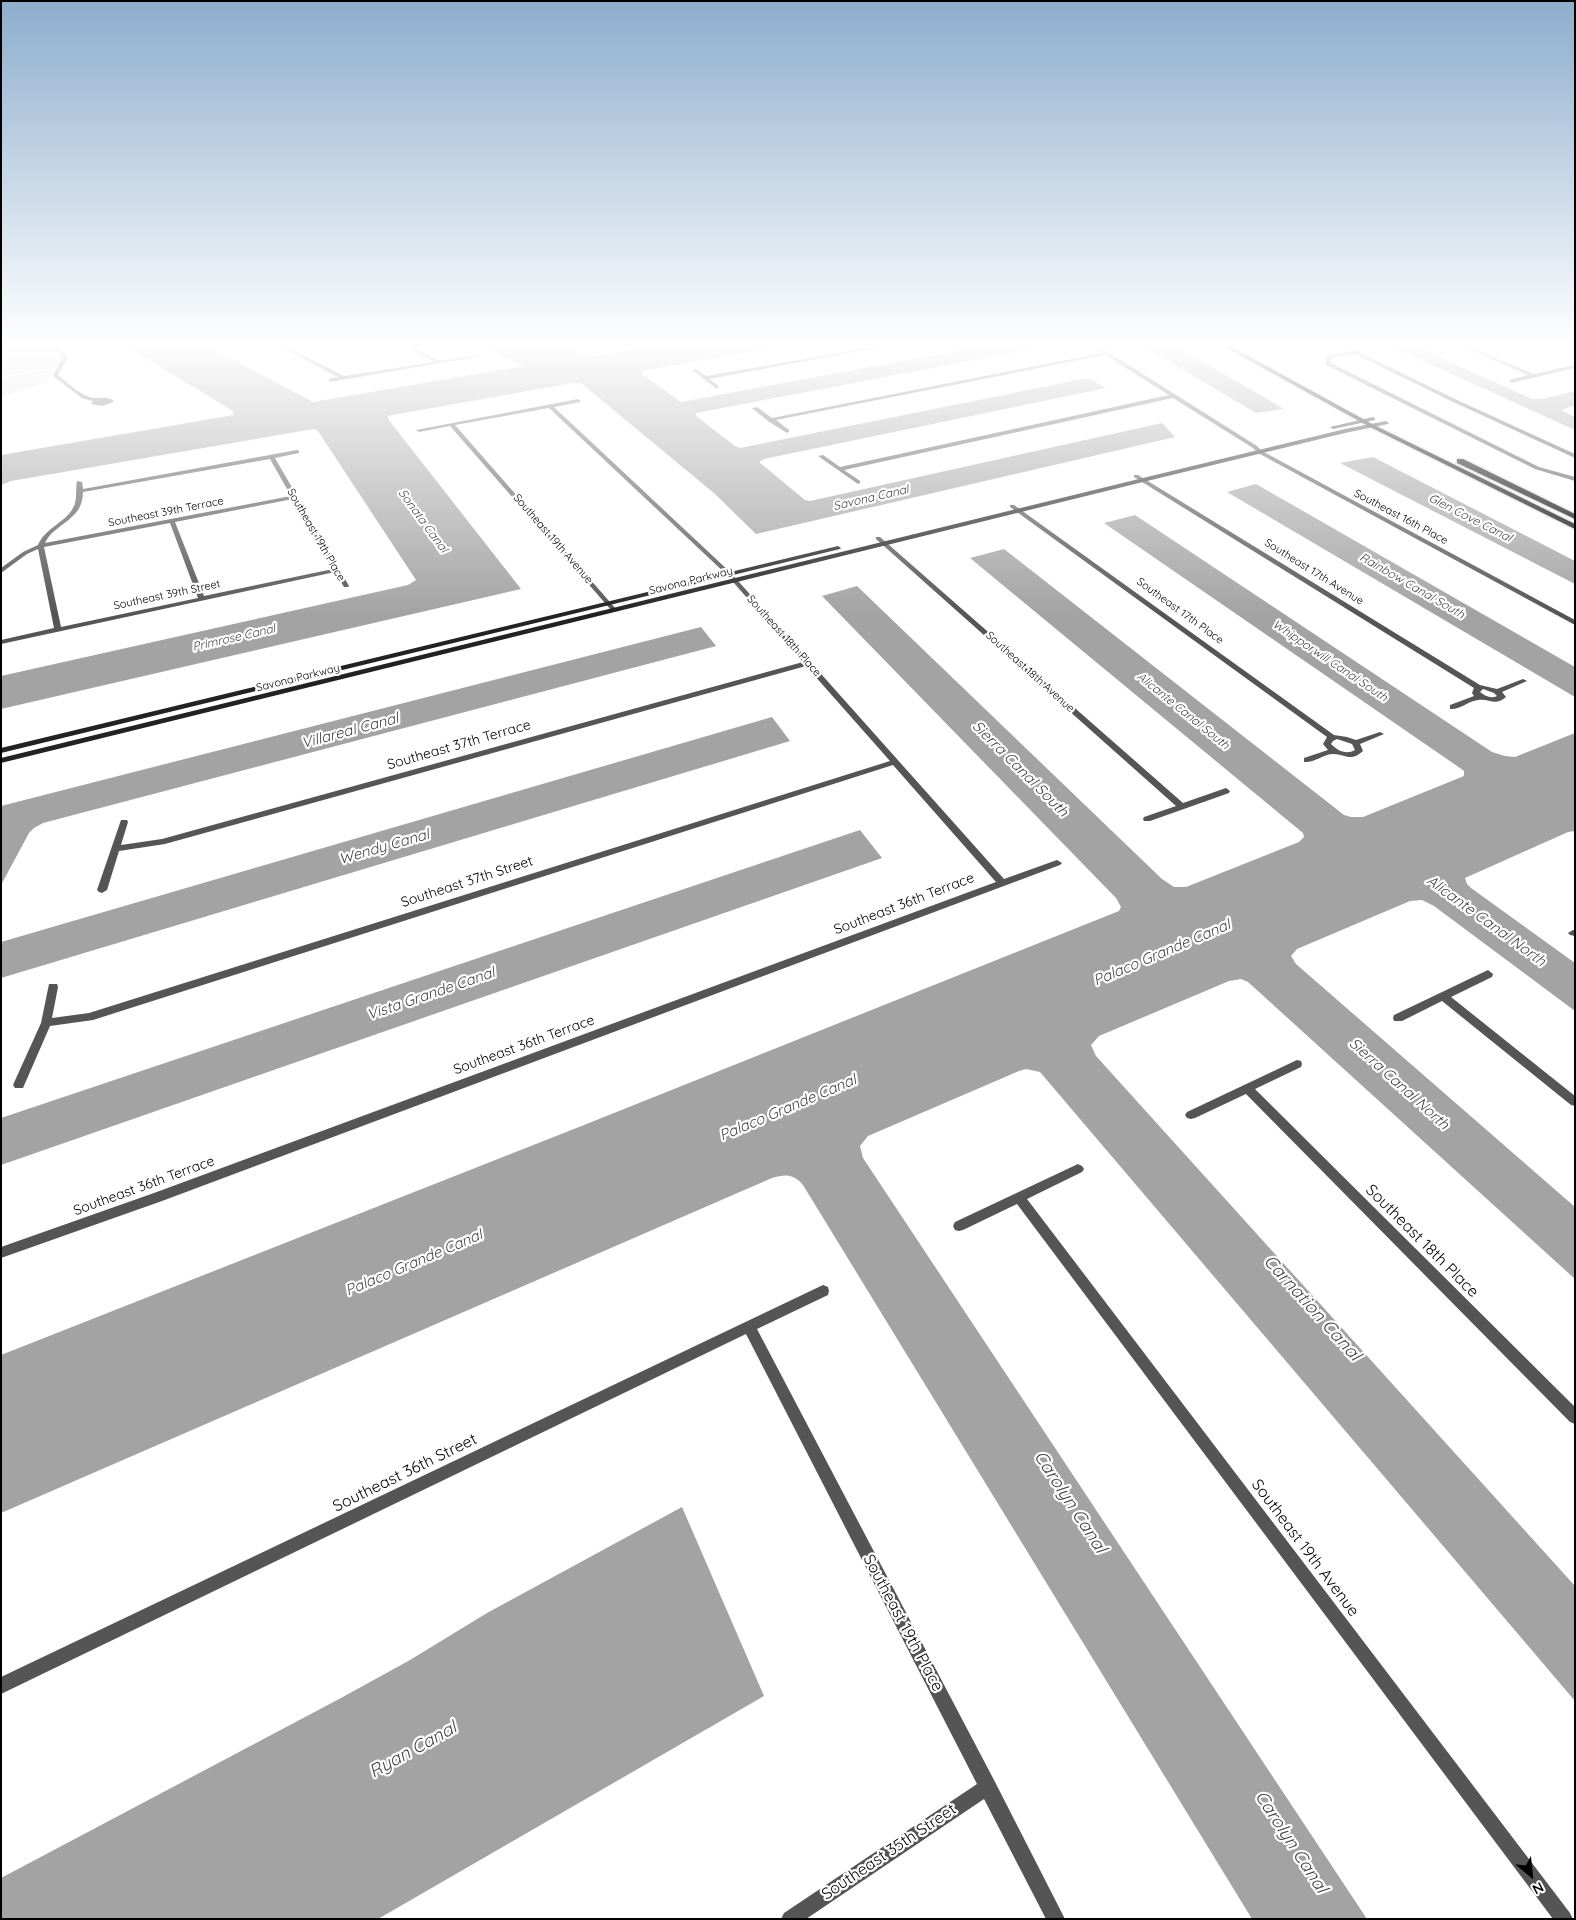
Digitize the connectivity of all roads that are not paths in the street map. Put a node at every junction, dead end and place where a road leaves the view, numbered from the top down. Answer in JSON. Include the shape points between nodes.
{"nodes":[{"id":1,"x":461,"y":436,"type":"edge"},
{"id":2,"x":582,"y":436,"type":"edge"},
{"id":3,"x":992,"y":436,"type":"edge"},
{"id":4,"x":1235,"y":436,"type":"edge"},
{"id":5,"x":1307,"y":436,"type":"edge"},
{"id":6,"x":1317,"y":436,"type":"edge"},
{"id":7,"x":1400,"y":436,"type":"edge"},
{"id":8,"x":1470,"y":436,"type":"edge"},
{"id":9,"x":1532,"y":436,"type":"edge"},
{"id":10,"x":1413,"y":437,"type":"dead end"},
{"id":11,"x":1257,"y":450,"type":"junction"},
{"id":12,"x":297,"y":452,"type":"dead end"},
{"id":13,"x":821,"y":456,"type":"dead end"},
{"id":14,"x":1575,"y":456,"type":"edge"},
{"id":15,"x":272,"y":457,"type":"junction"},
{"id":16,"x":839,"y":469,"type":"junction"},
{"id":17,"x":1136,"y":476,"type":"junction"},
{"id":18,"x":1143,"y":480,"type":"junction"},
{"id":19,"x":1573,"y":480,"type":"edge"},
{"id":20,"x":79,"y":482,"type":"dead end"},
{"id":21,"x":858,"y":482,"type":"dead end"},
{"id":22,"x":81,"y":491,"type":"junction"},
{"id":23,"x":294,"y":497,"type":"junction"},
{"id":24,"x":1012,"y":506,"type":"junction"},
{"id":25,"x":1019,"y":511,"type":"junction"},
{"id":26,"x":1575,"y":517,"type":"edge"},
{"id":27,"x":172,"y":521,"type":"junction"},
{"id":28,"x":1575,"y":527,"type":"edge"},
{"id":29,"x":881,"y":541,"type":"junction"},
{"id":30,"x":41,"y":546,"type":"junction"},
{"id":31,"x":337,"y":570,"type":"junction"},
{"id":32,"x":1,"y":571,"type":"edge"},
{"id":33,"x":732,"y":577,"type":"junction"},
{"id":34,"x":346,"y":586,"type":"dead end"},
{"id":35,"x":202,"y":599,"type":"junction"},
{"id":36,"x":609,"y":603,"type":"junction"},
{"id":37,"x":614,"y":610,"type":"junction"},
{"id":38,"x":1575,"y":623,"type":"edge"},
{"id":39,"x":58,"y":630,"type":"junction"},
{"id":40,"x":1,"y":642,"type":"edge"},
{"id":41,"x":808,"y":663,"type":"junction"},
{"id":42,"x":303,"y":677,"type":"junction"},
{"id":43,"x":1523,"y":682,"type":"dead end"},
{"id":44,"x":305,"y":686,"type":"junction"},
{"id":45,"x":1480,"y":692,"type":"junction"},
{"id":46,"x":1453,"y":707,"type":"dead end"},
{"id":47,"x":1380,"y":734,"type":"dead end"},
{"id":48,"x":1333,"y":738,"type":"junction"},
{"id":49,"x":1356,"y":743,"type":"junction"},
{"id":50,"x":1,"y":751,"type":"edge"},
{"id":51,"x":1334,"y":751,"type":"junction"},
{"id":52,"x":1307,"y":760,"type":"dead end"},
{"id":53,"x":1,"y":761,"type":"edge"},
{"id":54,"x":895,"y":762,"type":"junction"},
{"id":55,"x":1226,"y":791,"type":"dead end"},
{"id":56,"x":1182,"y":807,"type":"junction"},
{"id":57,"x":1147,"y":819,"type":"dead end"},
{"id":58,"x":124,"y":822,"type":"dead end"},
{"id":59,"x":116,"y":849,"type":"junction"},
{"id":60,"x":1057,"y":863,"type":"dead end"},
{"id":61,"x":1002,"y":883,"type":"junction"},
{"id":62,"x":102,"y":890,"type":"dead end"},
{"id":63,"x":1488,"y":974,"type":"dead end"},
{"id":64,"x":54,"y":987,"type":"dead end"},
{"id":65,"x":1443,"y":996,"type":"junction"},
{"id":66,"x":1398,"y":1018,"type":"dead end"},
{"id":67,"x":46,"y":1023,"type":"junction"},
{"id":68,"x":1297,"y":1064,"type":"dead end"},
{"id":69,"x":19,"y":1085,"type":"dead end"},
{"id":70,"x":1247,"y":1088,"type":"junction"},
{"id":71,"x":1575,"y":1102,"type":"edge"},
{"id":72,"x":1191,"y":1115,"type":"dead end"},
{"id":73,"x":1078,"y":1169,"type":"dead end"},
{"id":74,"x":1018,"y":1198,"type":"junction"},
{"id":75,"x":959,"y":1226,"type":"dead end"},
{"id":76,"x":1,"y":1253,"type":"edge"},
{"id":77,"x":823,"y":1291,"type":"dead end"},
{"id":78,"x":748,"y":1327,"type":"junction"},
{"id":79,"x":1575,"y":1417,"type":"edge"},
{"id":80,"x":1,"y":1686,"type":"edge"},
{"id":81,"x":988,"y":1786,"type":"junction"},
{"id":82,"x":790,"y":1919,"type":"edge"},
{"id":83,"x":1056,"y":1919,"type":"edge"},
{"id":84,"x":1564,"y":1919,"type":"edge"}],
"edges":[{"from":1,"to":36,"type":"street","name":"Southeast 19th Avenue"},
{"from":2,"to":33,"type":"street","name":"Southeast 18th Place"},
{"from":3,"to":16,"type":"street"},
{"from":4,"to":11,"type":"street","name":"Southeast 16th Place"},
{"from":5,"to":11,"type":"street","name":"Savona Parkway"},
{"from":6,"to":11,"type":"street","name":"Savona Parkway"},
{"from":7,"to":28,"type":"main road"},
{"from":8,"to":19,"type":"street","via":[[1537,468]]},
{"from":9,"to":14,"type":"street"},
{"from":10,"to":26,"type":"main road"},
{"from":11,"to":17,"type":"street","name":"Savona Parkway"},
{"from":11,"to":18,"type":"street","name":"Savona Parkway"},
{"from":11,"to":38,"type":"street","name":"Southeast 16th Place"},
{"from":12,"to":15,"type":"street"},
{"from":13,"to":16,"type":"street"},
{"from":15,"to":22,"type":"street"},
{"from":15,"to":23,"type":"street","name":"Southeast 19th Place"},
{"from":16,"to":21,"type":"street"},
{"from":17,"to":18,"type":"street","name":"Southeast 17th Avenue"},
{"from":17,"to":24,"type":"street","name":"Savona Parkway"},
{"from":18,"to":25,"type":"street","name":"Savona Parkway"},
{"from":18,"to":45,"type":"street","name":"Southeast 17th Avenue"},
{"from":20,"to":22,"type":"street"},
{"from":22,"to":30,"type":"street","via":[[74,512],[44,538]]},
{"from":23,"to":27,"type":"street","name":"Southeast 39th Terrace"},
{"from":23,"to":31,"type":"street","name":"Southeast 19th Place"},
{"from":24,"to":25,"type":"street","name":"Southeast 17th Place"},
{"from":24,"to":29,"type":"street","name":"Savona Parkway"},
{"from":25,"to":29,"type":"street","name":"Savona Parkway"},
{"from":25,"to":48,"type":"street","name":"Southeast 17th Place"},
{"from":27,"to":30,"type":"street","name":"Southeast 39th Terrace"},
{"from":27,"to":35,"type":"street"},
{"from":29,"to":33,"type":"street","name":"Savona Parkway"},
{"from":29,"to":56,"type":"street","name":"Southeast 18th Avenue"},
{"from":30,"to":32,"type":"street","via":[[25,553]]},
{"from":30,"to":39,"type":"street"},
{"from":31,"to":34,"type":"street","name":"Southeast 19th Place"},
{"from":31,"to":35,"type":"street","name":"Southeast 39th Street"},
{"from":33,"to":36,"type":"street","name":"Savona Parkway"},
{"from":33,"to":37,"type":"street","name":"Savona Parkway"},
{"from":33,"to":41,"type":"street","name":"Southeast 18th Place"},
{"from":35,"to":39,"type":"street","name":"Southeast 39th Street"},
{"from":36,"to":37,"type":"street","name":"Southeast 19th Avenue"},
{"from":36,"to":42,"type":"street","name":"Savona Parkway"},
{"from":37,"to":44,"type":"street","name":"Savona Parkway"},
{"from":39,"to":40,"type":"street","name":"Southeast 39th Street"},
{"from":41,"to":54,"type":"street","name":"Southeast 18th Place"},
{"from":41,"to":59,"type":"street","name":"Southeast 37th Terrace","via":[[162,842]]},
{"from":42,"to":44,"type":"street"},
{"from":42,"to":50,"type":"street","name":"Savona Parkway"},
{"from":43,"to":45,"type":"street","name":"Southeast 17th Avenue","via":[[1497,691],[1486,688]]},
{"from":44,"to":53,"type":"street","name":"Savona Parkway"},
{"from":45,"to":46,"type":"street"},
{"from":47,"to":49,"type":"street"},
{"from":48,"to":49,"type":"street","name":"Southeast 17th Place"},
{"from":48,"to":51,"type":"street","via":[[1327,744]]},
{"from":49,"to":51,"type":"street","via":[[1360,748],[1354,754]]},
{"from":51,"to":52,"type":"street"},
{"from":54,"to":61,"type":"street","name":"Southeast 18th Place"},
{"from":54,"to":67,"type":"street","name":"Southeast 37th Street","via":[[98,1014]]},
{"from":55,"to":56,"type":"street"},
{"from":56,"to":57,"type":"street"},
{"from":58,"to":59,"type":"street"},
{"from":59,"to":62,"type":"street"},
{"from":60,"to":61,"type":"street","name":"Southeast 36th Terrace"},
{"from":61,"to":76,"type":"street","name":"Southeast 36th Terrace"},
{"from":63,"to":65,"type":"street"},
{"from":64,"to":67,"type":"street"},
{"from":65,"to":66,"type":"street"},
{"from":65,"to":71,"type":"street"},
{"from":67,"to":69,"type":"street"},
{"from":68,"to":70,"type":"street"},
{"from":70,"to":72,"type":"street"},
{"from":70,"to":79,"type":"street","name":"Southeast 18th Place"},
{"from":73,"to":74,"type":"street"},
{"from":74,"to":75,"type":"street"},
{"from":74,"to":84,"type":"street","name":"Southeast 19th Avenue"},
{"from":77,"to":78,"type":"street","name":"Southeast 36th Street"},
{"from":78,"to":80,"type":"street","name":"Southeast 36th Street"},
{"from":78,"to":81,"type":"street","name":"Southeast 19th Place"},
{"from":81,"to":82,"type":"street","name":"Southeast 35th Street"},
{"from":81,"to":83,"type":"street","name":"Southeast 19th Place"}]}
